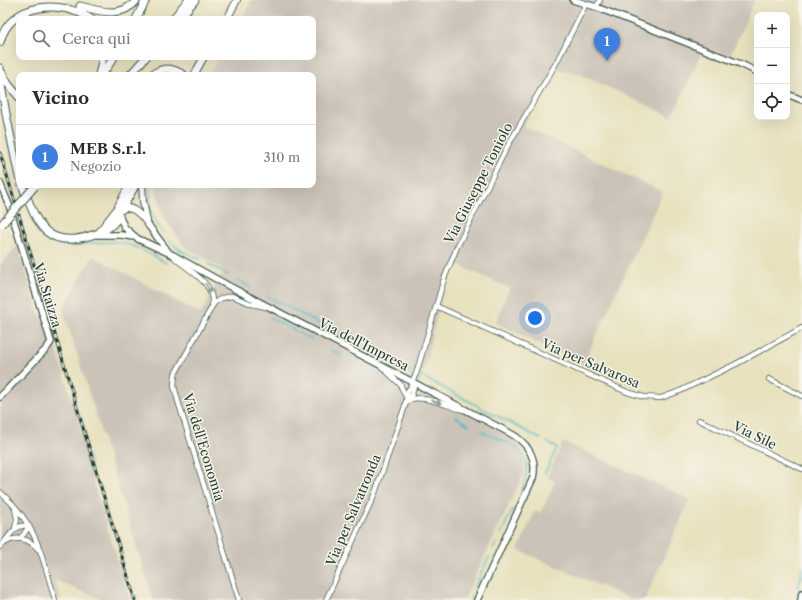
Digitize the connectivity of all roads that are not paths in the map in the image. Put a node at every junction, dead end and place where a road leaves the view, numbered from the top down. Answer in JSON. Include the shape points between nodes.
{"nodes":[{"id":1,"x":36,"y":0,"type":"edge"},
{"id":2,"x":137,"y":0,"type":"edge"},
{"id":3,"x":146,"y":0,"type":"edge"},
{"id":4,"x":188,"y":0,"type":"edge"},
{"id":5,"x":195,"y":0,"type":"edge"},
{"id":6,"x":237,"y":0,"type":"edge"},
{"id":7,"x":572,"y":0,"type":"edge"},
{"id":8,"x":600,"y":0,"type":"edge"},
{"id":9,"x":45,"y":2,"type":"junction"},
{"id":10,"x":586,"y":4,"type":"junction"},
{"id":11,"x":72,"y":5,"type":"junction"},
{"id":12,"x":596,"y":7,"type":"junction"},
{"id":13,"x":88,"y":16,"type":"edge"},
{"id":14,"x":138,"y":16,"type":"edge"},
{"id":15,"x":175,"y":16,"type":"edge"},
{"id":16,"x":182,"y":16,"type":"edge"},
{"id":17,"x":229,"y":16,"type":"edge"},
{"id":18,"x":0,"y":42,"type":"edge"},
{"id":19,"x":104,"y":60,"type":"edge"},
{"id":20,"x":112,"y":60,"type":"edge"},
{"id":21,"x":143,"y":60,"type":"edge"},
{"id":22,"x":202,"y":60,"type":"edge"},
{"id":23,"x":0,"y":68,"type":"edge"},
{"id":24,"x":754,"y":70,"type":"edge"},
{"id":25,"x":102,"y":72,"type":"edge"},
{"id":26,"x":103,"y":72,"type":"edge"},
{"id":27,"x":133,"y":72,"type":"edge"},
{"id":28,"x":156,"y":72,"type":"edge"},
{"id":29,"x":179,"y":72,"type":"edge"},
{"id":30,"x":196,"y":72,"type":"edge"},
{"id":31,"x":16,"y":93,"type":"edge"},
{"id":32,"x":790,"y":95,"type":"edge"},
{"id":33,"x":802,"y":100,"type":"edge"},
{"id":34,"x":16,"y":163,"type":"edge"},
{"id":35,"x":0,"y":183,"type":"edge"},
{"id":36,"x":23,"y":188,"type":"edge"},
{"id":37,"x":34,"y":188,"type":"edge"},
{"id":38,"x":128,"y":188,"type":"edge"},
{"id":39,"x":131,"y":188,"type":"edge"},
{"id":40,"x":134,"y":188,"type":"edge"},
{"id":41,"x":142,"y":188,"type":"edge"},
{"id":42,"x":119,"y":211,"type":"junction"},
{"id":43,"x":1,"y":226,"type":"edge"},
{"id":44,"x":149,"y":226,"type":"junction"},
{"id":45,"x":94,"y":235,"type":"junction"},
{"id":46,"x":138,"y":239,"type":"junction"},
{"id":47,"x":173,"y":256,"type":"junction"},
{"id":48,"x":212,"y":306,"type":"junction"},
{"id":49,"x":436,"y":306,"type":"junction"},
{"id":50,"x":271,"y":308,"type":"junction"},
{"id":51,"x":802,"y":328,"type":"edge"},
{"id":52,"x":378,"y":363,"type":"junction"},
{"id":53,"x":769,"y":379,"type":"dead end"},
{"id":54,"x":414,"y":382,"type":"junction"},
{"id":55,"x":802,"y":396,"type":"edge"},
{"id":56,"x":0,"y":397,"type":"edge"},
{"id":57,"x":406,"y":400,"type":"junction"},
{"id":58,"x":468,"y":411,"type":"junction"},
{"id":59,"x":699,"y":420,"type":"dead end"},
{"id":60,"x":802,"y":469,"type":"edge"},
{"id":61,"x":0,"y":492,"type":"edge"},
{"id":62,"x":14,"y":505,"type":"junction"},
{"id":63,"x":29,"y":526,"type":"junction"},
{"id":64,"x":13,"y":531,"type":"junction"},
{"id":65,"x":19,"y":539,"type":"junction"},
{"id":66,"x":1,"y":546,"type":"edge"},
{"id":67,"x":40,"y":552,"type":"junction"},
{"id":68,"x":802,"y":593,"type":"edge"},
{"id":69,"x":55,"y":600,"type":"edge"},
{"id":70,"x":239,"y":600,"type":"edge"},
{"id":71,"x":326,"y":600,"type":"edge"},
{"id":72,"x":477,"y":600,"type":"edge"},
{"id":73,"x":801,"y":600,"type":"edge"}],
"edges":[{"from":1,"to":9,"type":"main road"},
{"from":2,"to":11,"type":"main road","via":[[126,9],[112,13]]},
{"from":3,"to":14,"type":"main road"},
{"from":4,"to":15,"type":"main road"},
{"from":5,"to":16,"type":"main road"},
{"from":6,"to":17,"type":"main road"},
{"from":7,"to":10,"type":"street"},
{"from":8,"to":12,"type":"street"},
{"from":9,"to":11,"type":"main road"},
{"from":9,"to":18,"type":"main road","via":[[30,6],[17,14],[7,25]]},
{"from":10,"to":12,"type":"street"},
{"from":10,"to":49,"type":"street","name":"Via Giuseppe Toniolo","via":[[555,65],[486,185],[457,247]]},
{"from":11,"to":13,"type":"main road"},
{"from":12,"to":24,"type":"street"},
{"from":19,"to":25,"type":"main road"},
{"from":20,"to":26,"type":"main road"},
{"from":21,"to":27,"type":"main road"},
{"from":22,"to":30,"type":"main road"},
{"from":23,"to":31,"type":"main road"},
{"from":23,"to":34,"type":"main road"},
{"from":28,"to":29,"type":"main road","via":[[167,68]]},
{"from":32,"to":33,"type":"street"},
{"from":35,"to":56,"type":"street","name":"Via Staizza","via":[[51,342]]},
{"from":36,"to":45,"type":"main road","via":[[37,221],[51,235],[71,240]]},
{"from":37,"to":43,"type":"main road","bridge":true},
{"from":38,"to":42,"type":"main road"},
{"from":39,"to":42,"type":"main road"},
{"from":40,"to":42,"type":"main road"},
{"from":41,"to":44,"type":"main road"},
{"from":42,"to":44,"type":"main road","via":[[128,208],[137,211]]},
{"from":42,"to":45,"type":"main road"},
{"from":42,"to":46,"type":"street","name":"Via dell'Impresa","via":[[125,228]]},
{"from":44,"to":47,"type":"street","name":"Via dell'Impresa"},
{"from":45,"to":46,"type":"street","name":"Via dell'Impresa","via":[[121,235]]},
{"from":46,"to":47,"type":"street","name":"Via dell'Impresa"},
{"from":47,"to":48,"type":"street","one_way":true,"via":[[207,285],[212,294]]},
{"from":47,"to":50,"type":"street","name":"Via dell'Impresa"},
{"from":48,"to":50,"type":"street","via":[[220,299],[232,296]]},
{"from":48,"to":70,"type":"street","name":"Via dell'Economia","via":[[178,367],[174,386]]},
{"from":49,"to":51,"type":"street","name":"Via per Salvarosa","via":[[627,392],[644,397],[661,398],[680,391]]},
{"from":49,"to":54,"type":"street","name":"Via Giuseppe Toniolo"},
{"from":50,"to":52,"type":"street","name":"Via dell'Impresa"},
{"from":52,"to":54,"type":"street","name":"Via dell'Impresa"},
{"from":52,"to":57,"type":"street","via":[[400,384]]},
{"from":53,"to":55,"type":"street"},
{"from":54,"to":57,"type":"street","name":"Via per Salvatronda","via":[[408,390]]},
{"from":54,"to":58,"type":"street","name":"Via dell'Impresa"},
{"from":57,"to":58,"type":"street","one_way":true,"via":[[424,398]]},
{"from":57,"to":71,"type":"street","name":"Via per Salvatronda","via":[[375,493]]},
{"from":58,"to":72,"type":"street","name":"Via dell'Impresa","via":[[521,440],[530,451],[534,464],[530,486]]},
{"from":59,"to":60,"type":"street","name":"Via Sile"},
{"from":61,"to":62,"type":"street"},
{"from":62,"to":63,"type":"street"},
{"from":62,"to":64,"type":"street","via":[[17,517]]},
{"from":63,"to":64,"type":"street","via":[[21,526]]},
{"from":63,"to":65,"type":"street"},
{"from":63,"to":67,"type":"street"},
{"from":64,"to":66,"type":"street"},
{"from":65,"to":66,"type":"street"},
{"from":65,"to":67,"type":"street","via":[[30,542]]},
{"from":67,"to":69,"type":"street"},
{"from":68,"to":73,"type":"street"}]}
